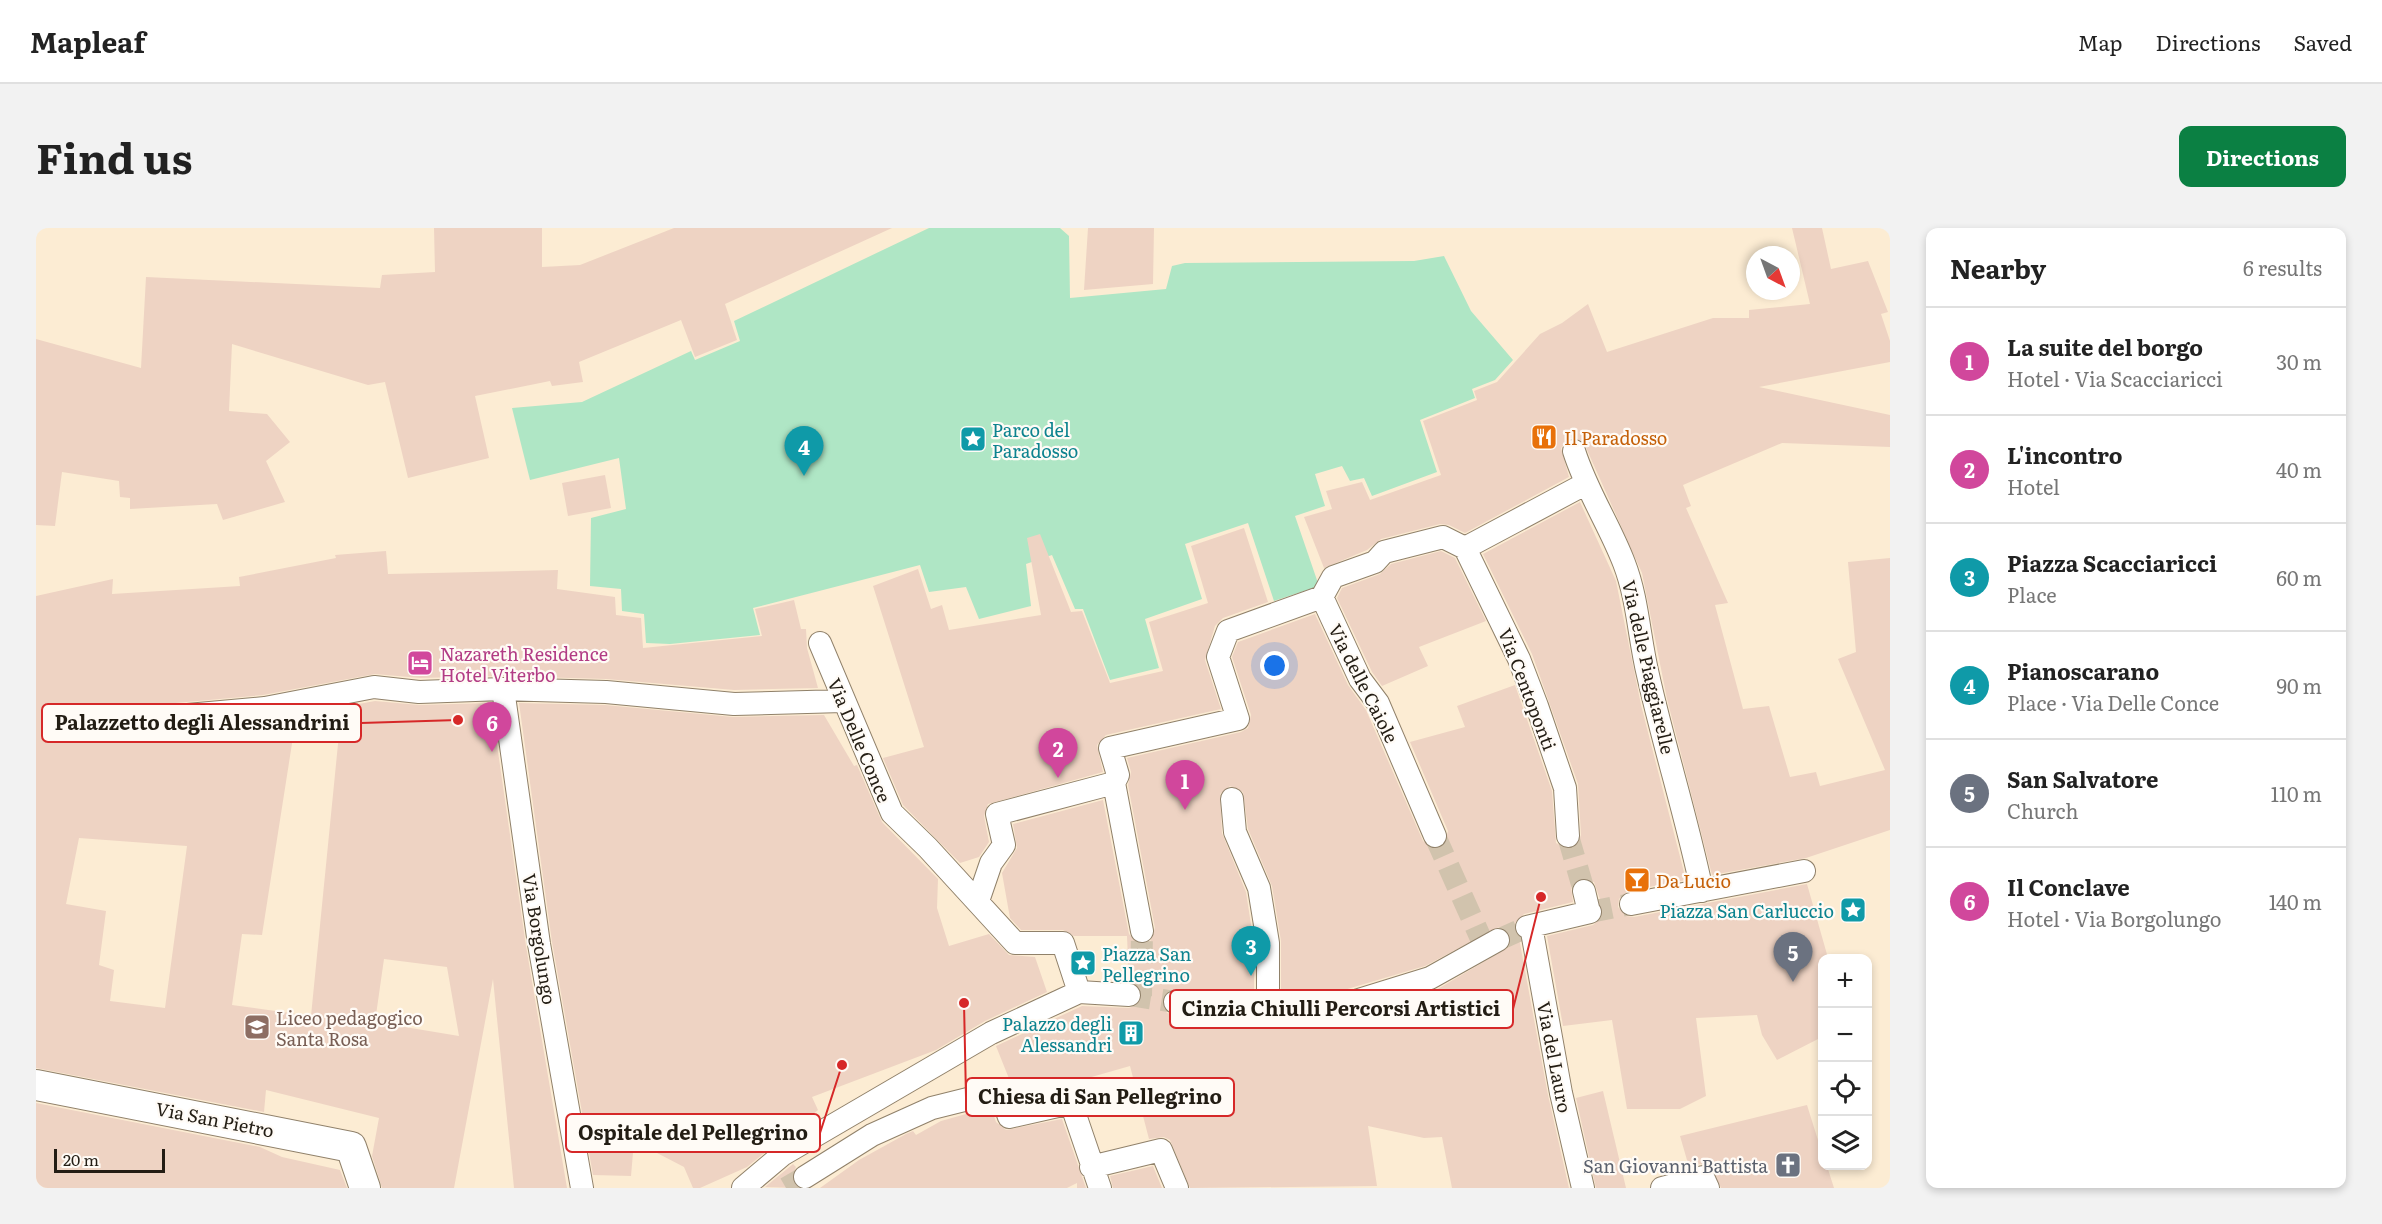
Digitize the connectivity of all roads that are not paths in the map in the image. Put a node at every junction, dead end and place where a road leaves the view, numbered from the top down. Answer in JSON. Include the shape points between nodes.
{"nodes":[{"id":1,"x":1574,"y":451,"type":"dead end"},
{"id":2,"x":1585,"y":484,"type":"junction"},
{"id":3,"x":1465,"y":548,"type":"junction"},
{"id":4,"x":1322,"y":597,"type":"junction"},
{"id":5,"x":820,"y":643,"type":"dead end"},
{"id":6,"x":503,"y":689,"type":"junction"},
{"id":7,"x":843,"y":701,"type":"junction"},
{"id":8,"x":110,"y":722,"type":"dead end"},
{"id":9,"x":1114,"y":783,"type":"junction"},
{"id":10,"x":1232,"y":800,"type":"dead end"},
{"id":11,"x":1435,"y":836,"type":"tunnel mouth"},
{"id":12,"x":1568,"y":836,"type":"tunnel mouth"},
{"id":13,"x":1804,"y":871,"type":"dead end"},
{"id":14,"x":1702,"y":891,"type":"junction"},
{"id":15,"x":978,"y":901,"type":"junction"},
{"id":16,"x":1631,"y":904,"type":"tunnel mouth"},
{"id":17,"x":1588,"y":905,"type":"tunnel mouth"},
{"id":18,"x":1142,"y":931,"type":"tunnel mouth"},
{"id":19,"x":1488,"y":943,"type":"tunnel mouth"},
{"id":20,"x":1078,"y":992,"type":"junction"},
{"id":21,"x":1129,"y":994,"type":"tunnel mouth"},
{"id":22,"x":1225,"y":1003,"type":"dead end"},
{"id":23,"x":1349,"y":1003,"type":"tunnel mouth"},
{"id":24,"x":36,"y":1085,"type":"edge"},
{"id":25,"x":1091,"y":1167,"type":"junction"},
{"id":26,"x":805,"y":1177,"type":"tunnel mouth"},
{"id":27,"x":365,"y":1188,"type":"edge"},
{"id":28,"x":582,"y":1188,"type":"edge"},
{"id":29,"x":743,"y":1188,"type":"edge"},
{"id":30,"x":1100,"y":1188,"type":"edge"},
{"id":31,"x":1178,"y":1188,"type":"edge"},
{"id":32,"x":1583,"y":1188,"type":"edge"},
{"id":33,"x":1662,"y":1188,"type":"edge"},
{"id":34,"x":1708,"y":1188,"type":"edge"}],
"edges":[{"from":1,"to":2,"type":"street","name":"Via delle Piaggiarelle"},
{"from":2,"to":3,"type":"street"},
{"from":2,"to":14,"type":"street","name":"Via delle Piaggiarelle","via":[[1624,563],[1638,611],[1647,673]]},
{"from":3,"to":4,"type":"street","via":[[1443,537],[1384,552],[1375,562],[1333,577]]},
{"from":3,"to":12,"type":"street","name":"Via Centoponti","via":[[1519,658],[1533,696],[1565,788]]},
{"from":4,"to":9,"type":"street","via":[[1228,630],[1218,657],[1238,719],[1110,748],[1118,775]]},
{"from":4,"to":11,"type":"street","name":"Via delle Caiole","via":[[1360,679],[1378,703]]},
{"from":5,"to":7,"type":"street","name":"Via Delle Conce"},
{"from":6,"to":7,"type":"street","via":[[606,692],[734,704]]},
{"from":6,"to":8,"type":"street","via":[[419,692],[374,687],[266,708]]},
{"from":6,"to":28,"type":"street","name":"Via Borgolungo","via":[[539,944]]},
{"from":7,"to":15,"type":"street","name":"Via Delle Conce","via":[[892,813]]},
{"from":9,"to":15,"type":"street","via":[[997,814],[1004,845],[996,854]]},
{"from":9,"to":18,"type":"street"},
{"from":10,"to":22,"type":"street","via":[[1235,832],[1259,888],[1273,1004]]},
{"from":13,"to":14,"type":"street"},
{"from":14,"to":16,"type":"street"},
{"from":15,"to":20,"type":"street","name":"Via Delle Conce","via":[[1016,943],[1063,943]]},
{"from":17,"to":32,"type":"street","name":"Via del Lauro","via":[[1529,926]]},
{"from":19,"to":23,"type":"street","via":[[1430,978]]},
{"from":20,"to":21,"type":"street"},
{"from":20,"to":29,"type":"street","via":[[991,1033],[937,1075],[782,1155]]},
{"from":24,"to":27,"type":"street","name":"Via San Pietro","via":[[351,1147]]},
{"from":25,"to":26,"type":"street","via":[[1071,1103],[1010,1117],[1000,1091],[932,1108],[872,1135]]},
{"from":25,"to":30,"type":"street"},
{"from":25,"to":31,"type":"street","via":[[1161,1150]]},
{"from":33,"to":34,"type":"street","via":[[1703,1177]]}]}
